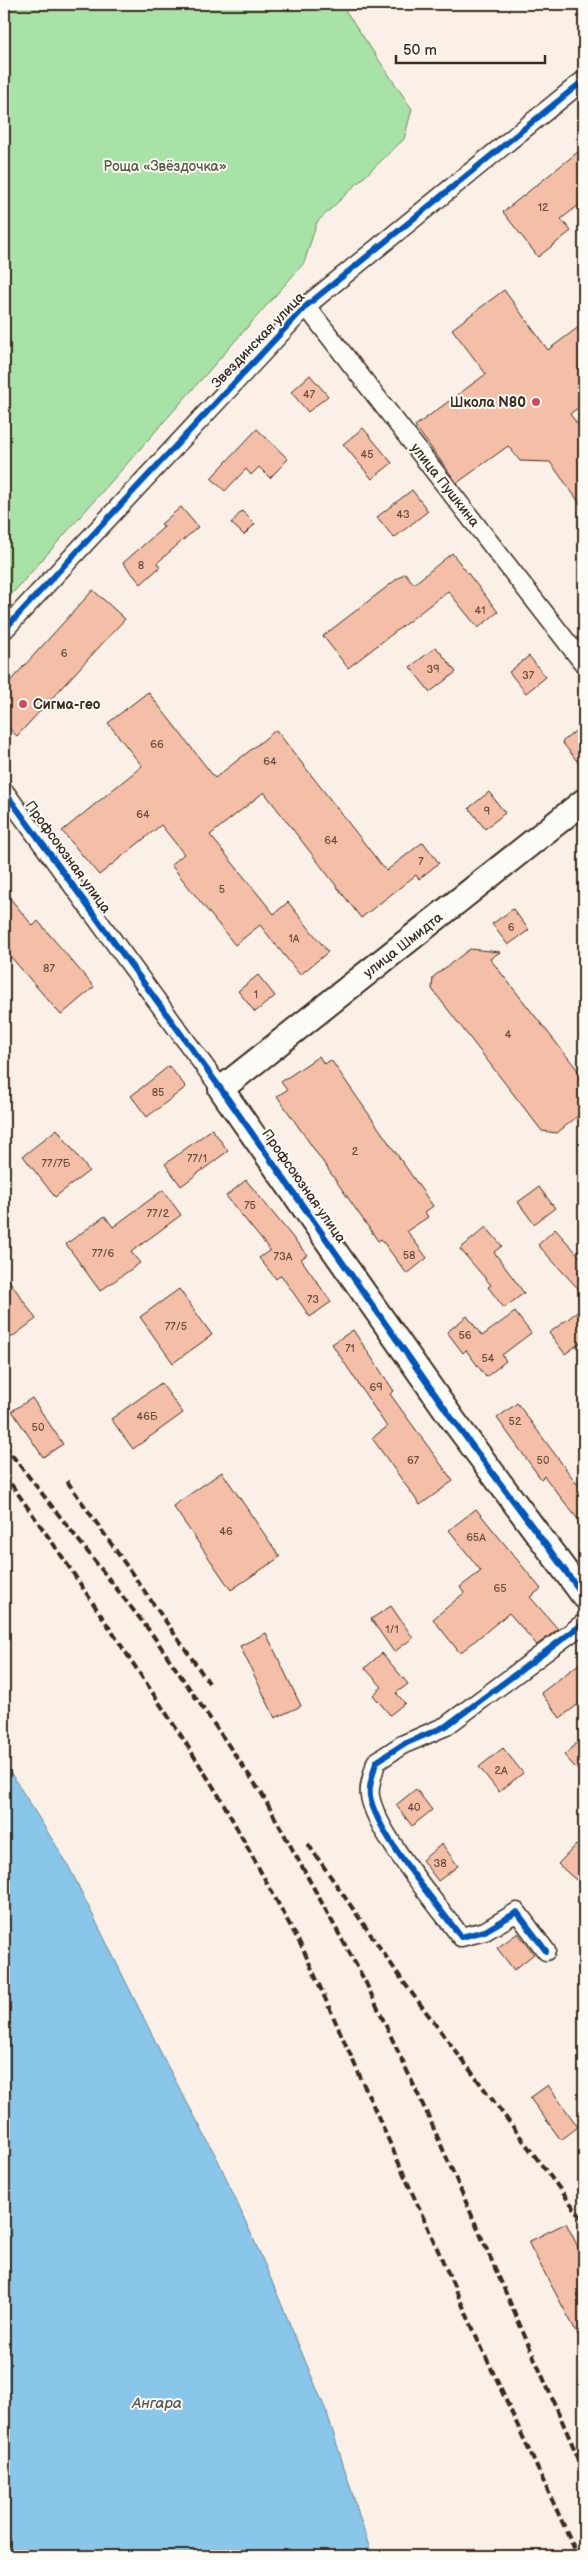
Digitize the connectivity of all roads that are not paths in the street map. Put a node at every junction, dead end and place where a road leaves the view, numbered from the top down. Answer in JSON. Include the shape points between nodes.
{"nodes":[{"id":1,"x":584,"y":80,"type":"edge"},
{"id":2,"x":306,"y":306,"type":"junction"},
{"id":3,"x":4,"y":630,"type":"edge"},
{"id":4,"x":584,"y":664,"type":"edge"},
{"id":5,"x":4,"y":790,"type":"edge"},
{"id":6,"x":584,"y":801,"type":"edge"},
{"id":7,"x":222,"y":1089,"type":"junction"},
{"id":8,"x":584,"y":1594,"type":"edge"},
{"id":9,"x":584,"y":1623,"type":"edge"},
{"id":10,"x":546,"y":1951,"type":"dead end"}],
"edges":[{"from":1,"to":2,"type":"street","name":"Звездинская улица"},
{"from":2,"to":3,"type":"street","name":"Звездинская улица"},
{"from":2,"to":4,"type":"street","name":"улица Пушкина"},
{"from":5,"to":7,"type":"street","name":"Профсоюзная улица"},
{"from":6,"to":7,"type":"street","name":"улица Шмидта"},
{"from":7,"to":8,"type":"street","name":"Профсоюзная улица","via":[[452,1420]]},
{"from":9,"to":10,"type":"street","via":[[446,1726],[402,1745],[376,1762],[369,1794],[376,1818],[461,1937],[485,1931],[517,1912]]}]}
